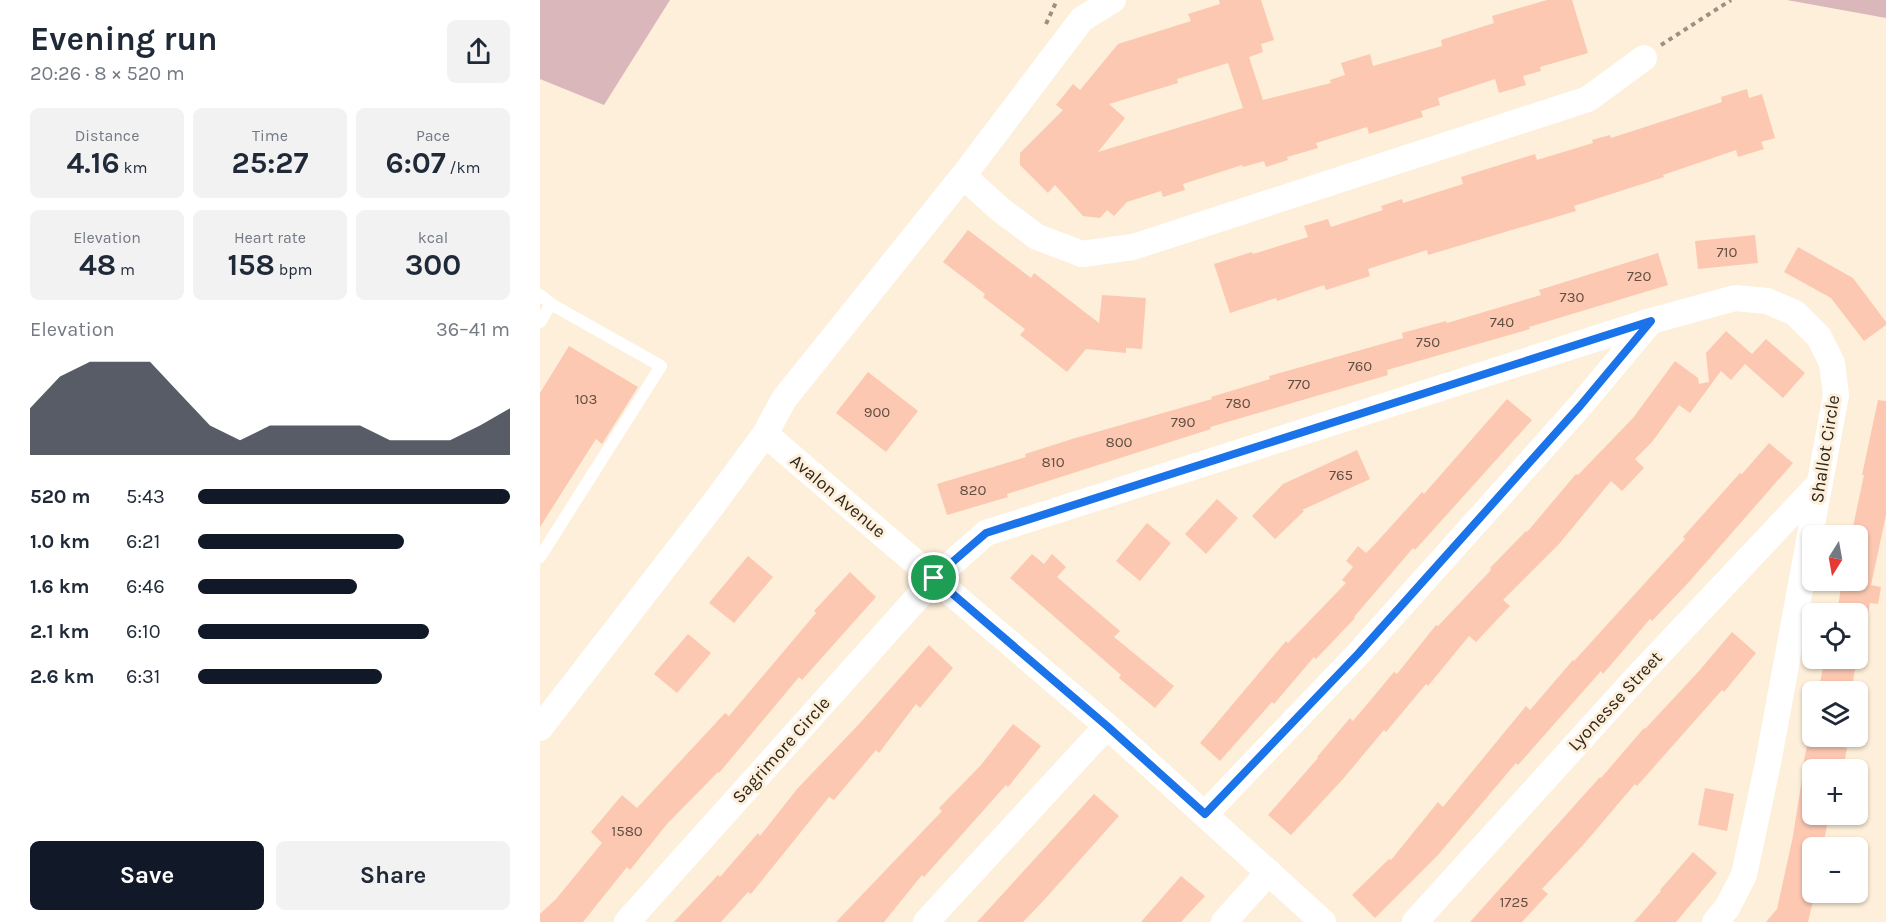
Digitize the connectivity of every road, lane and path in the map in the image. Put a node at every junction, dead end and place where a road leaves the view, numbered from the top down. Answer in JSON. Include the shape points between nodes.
{"nodes":[{"id":1,"x":1113,"y":0,"type":"edge"},
{"id":2,"x":1731,"y":0,"type":"edge"},
{"id":3,"x":1644,"y":58,"type":"joint"},
{"id":4,"x":963,"y":176,"type":"junction"},
{"id":5,"x":540,"y":295,"type":"edge"},
{"id":6,"x":551,"y":304,"type":"junction"},
{"id":7,"x":1651,"y":321,"type":"junction"},
{"id":8,"x":540,"y":322,"type":"edge"},
{"id":9,"x":765,"y":434,"type":"junction"},
{"id":10,"x":1820,"y":483,"type":"junction"},
{"id":11,"x":540,"y":557,"type":"edge"},
{"id":12,"x":934,"y":578,"type":"junction"},
{"id":13,"x":1107,"y":726,"type":"junction"},
{"id":14,"x":540,"y":728,"type":"edge"},
{"id":15,"x":1205,"y":814,"type":"junction"},
{"id":16,"x":1269,"y":872,"type":"junction"},
{"id":17,"x":627,"y":922,"type":"edge"},
{"id":18,"x":926,"y":922,"type":"edge"},
{"id":19,"x":1224,"y":922,"type":"edge"},
{"id":20,"x":1323,"y":922,"type":"edge"},
{"id":21,"x":1414,"y":922,"type":"edge"},
{"id":22,"x":1715,"y":922,"type":"edge"}],
"edges":[{"from":1,"to":4,"type":"street","via":[[1082,19]]},
{"from":2,"to":3,"type":"path"},
{"from":3,"to":4,"type":"street","via":[[1588,99],[1133,247],[1082,254],[1037,237]]},
{"from":4,"to":9,"type":"street","via":[[784,399]]},
{"from":5,"to":6,"type":"lane"},
{"from":6,"to":8,"type":"lane"},
{"from":6,"to":11,"type":"lane","via":[[660,366]]},
{"from":7,"to":10,"type":"street","name":"Shallot Circle","via":[[1735,298],[1767,301],[1795,313],[1819,337],[1832,363],[1836,395]]},
{"from":7,"to":12,"type":"street","name":"Shallot Circle","via":[[986,533]]},
{"from":7,"to":15,"type":"street","via":[[1358,654]]},
{"from":9,"to":12,"type":"street","name":"Avalon Avenue"},
{"from":9,"to":14,"type":"street"},
{"from":10,"to":21,"type":"street","name":"Lyonesse Street"},
{"from":10,"to":22,"type":"street","name":"Shallot Circle","via":[[1744,875]]},
{"from":12,"to":13,"type":"street","name":"Avalon Avenue"},
{"from":12,"to":17,"type":"street","name":"Sagrimore Circle"},
{"from":13,"to":15,"type":"street","name":"Avalon Avenue"},
{"from":13,"to":18,"type":"street"},
{"from":15,"to":16,"type":"street","name":"Avalon Avenue"},
{"from":16,"to":19,"type":"street"},
{"from":16,"to":20,"type":"street","name":"Avalon Avenue"}]}
